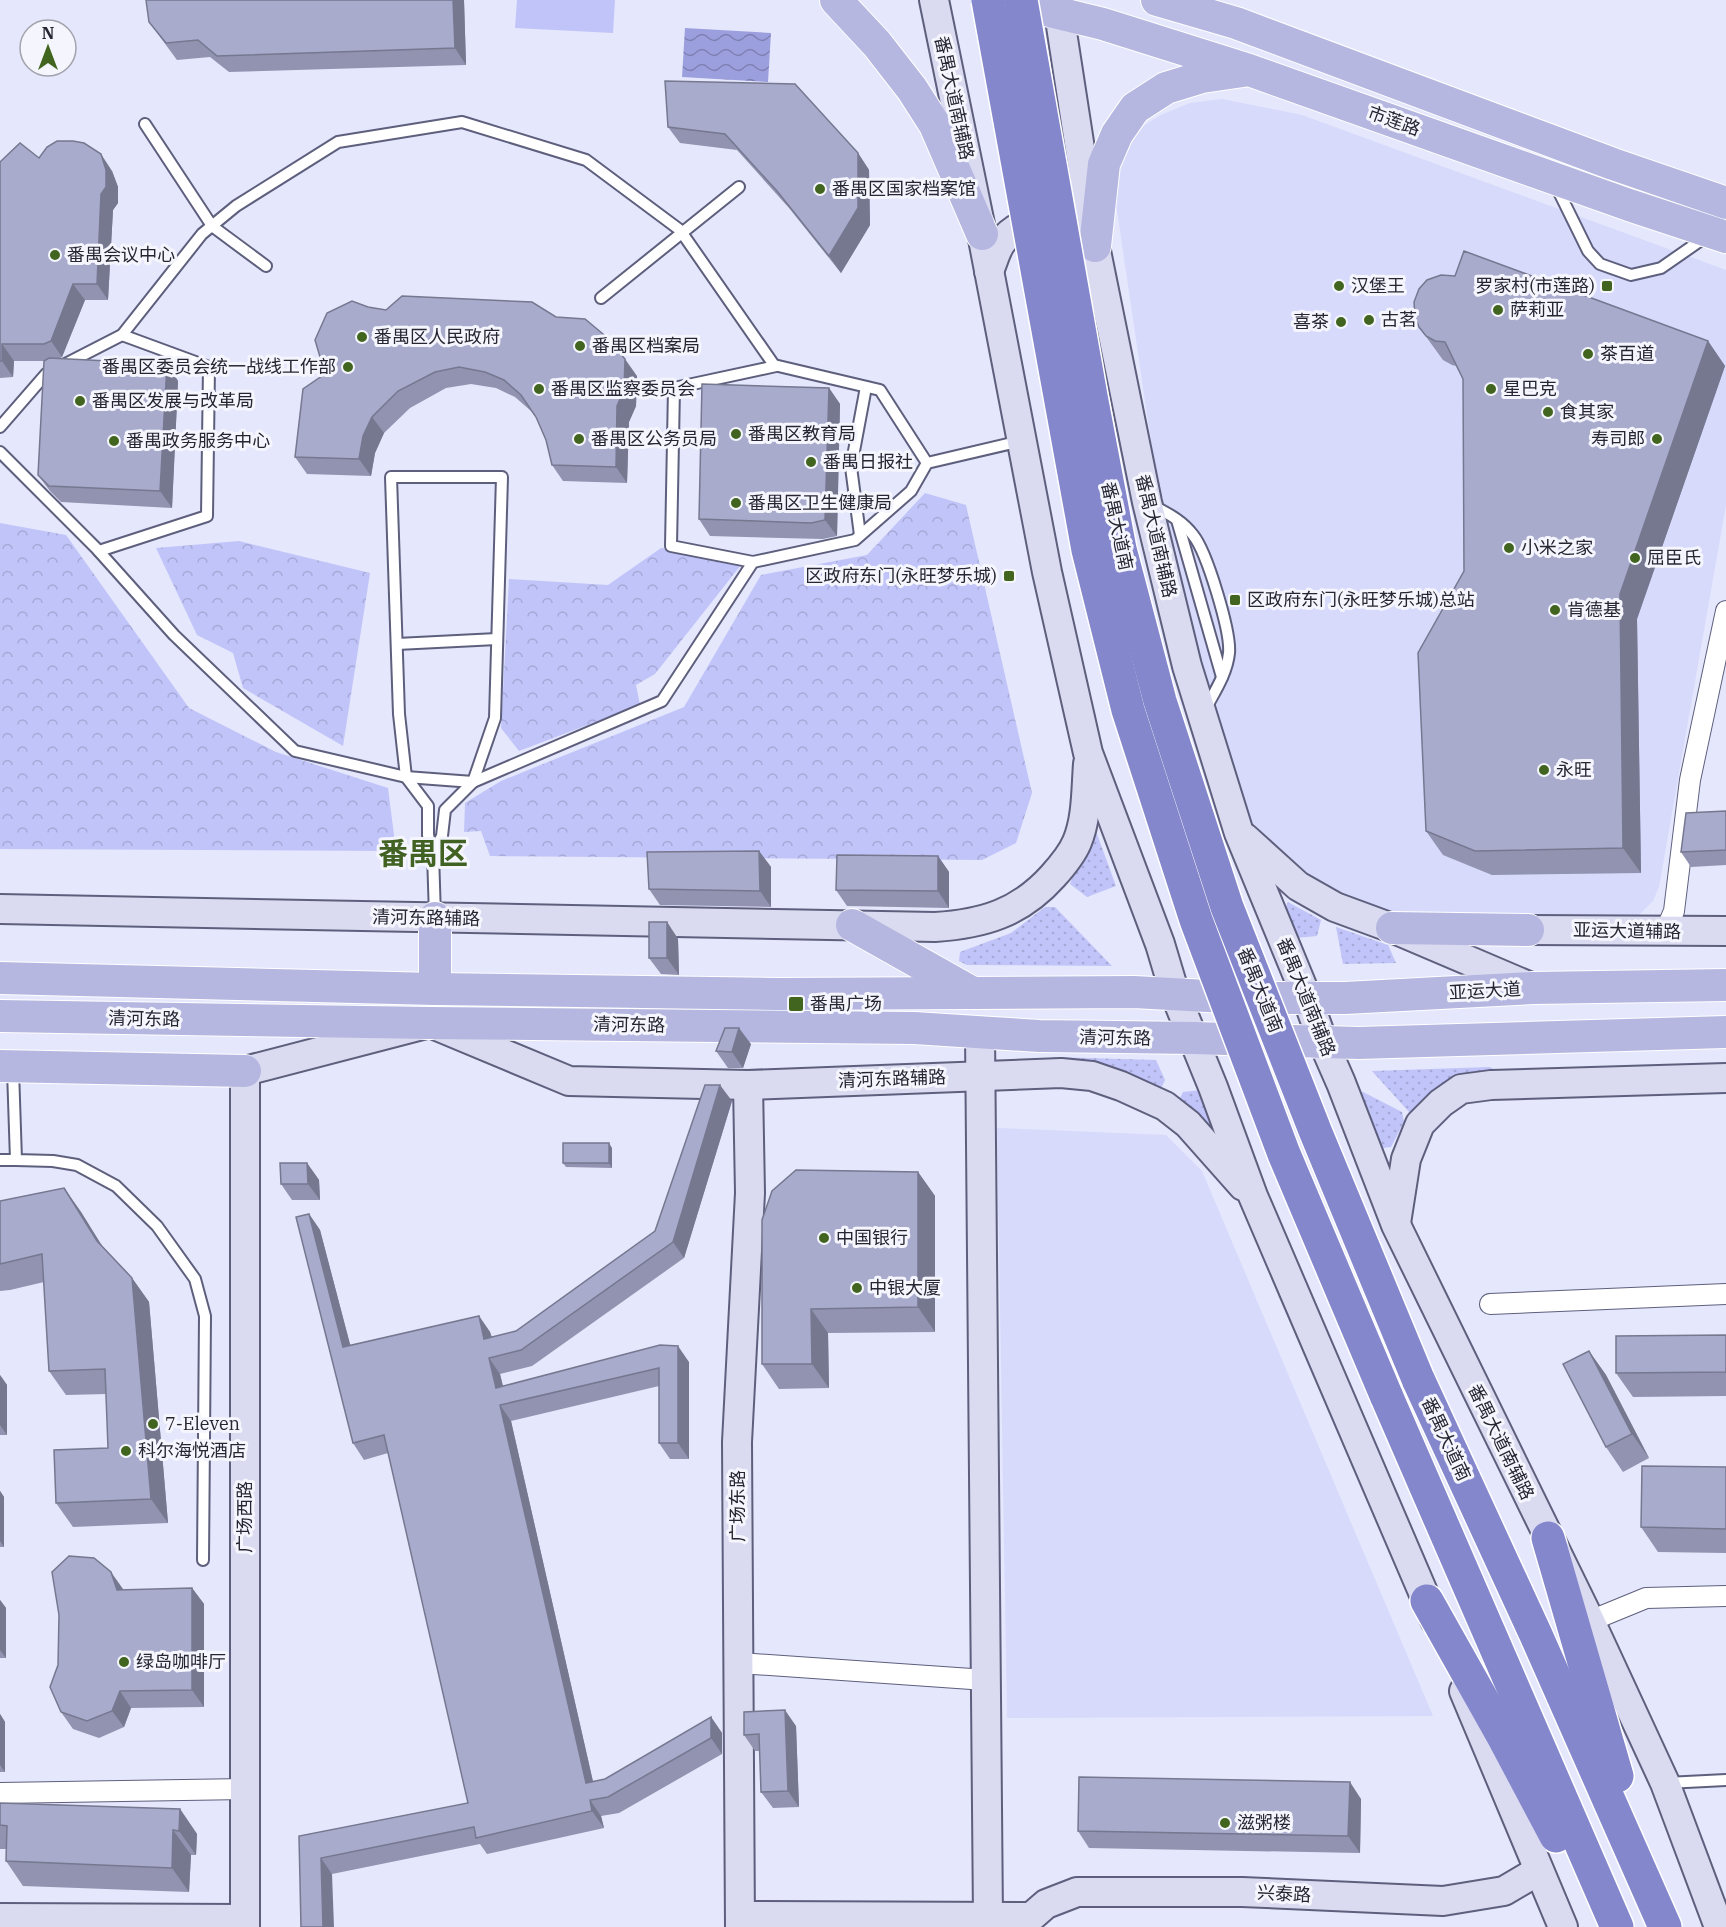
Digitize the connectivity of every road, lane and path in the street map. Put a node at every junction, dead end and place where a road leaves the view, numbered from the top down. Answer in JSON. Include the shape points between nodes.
{"nodes":[{"id":1,"x":836,"y":0,"type":"edge"},
{"id":2,"x":934,"y":0,"type":"edge"},
{"id":3,"x":988,"y":0,"type":"edge"},
{"id":4,"x":1005,"y":0,"type":"edge"},
{"id":5,"x":1022,"y":0,"type":"edge"},
{"id":6,"x":1157,"y":0,"type":"edge"},
{"id":7,"x":1212,"y":0,"type":"edge"},
{"id":8,"x":1058,"y":7,"type":"edge"},
{"id":9,"x":1236,"y":23,"type":"junction"},
{"id":10,"x":1249,"y":70,"type":"junction"},
{"id":11,"x":145,"y":124,"type":"dead end"},
{"id":12,"x":1552,"y":177,"type":"junction"},
{"id":13,"x":739,"y":187,"type":"dead end"},
{"id":14,"x":1726,"y":203,"type":"edge"},
{"id":15,"x":212,"y":226,"type":"junction"},
{"id":16,"x":682,"y":233,"type":"junction"},
{"id":17,"x":982,"y":234,"type":"junction"},
{"id":18,"x":1719,"y":235,"type":"edge"},
{"id":19,"x":1095,"y":246,"type":"junction"},
{"id":20,"x":266,"y":266,"type":"dead end"},
{"id":21,"x":989,"y":271,"type":"junction"},
{"id":22,"x":602,"y":298,"type":"dead end"},
{"id":23,"x":122,"y":335,"type":"junction"},
{"id":24,"x":776,"y":366,"type":"junction"},
{"id":25,"x":866,"y":387,"type":"junction"},
{"id":26,"x":0,"y":427,"type":"edge"},
{"id":27,"x":1022,"y":441,"type":"junction"},
{"id":28,"x":0,"y":452,"type":"edge"},
{"id":29,"x":927,"y":463,"type":"junction"},
{"id":30,"x":1147,"y":502,"type":"junction"},
{"id":31,"x":1176,"y":519,"type":"junction"},
{"id":32,"x":860,"y":535,"type":"junction"},
{"id":33,"x":99,"y":551,"type":"junction"},
{"id":34,"x":753,"y":562,"type":"junction"},
{"id":35,"x":1726,"y":611,"type":"edge"},
{"id":36,"x":497,"y":639,"type":"junction"},
{"id":37,"x":397,"y":644,"type":"junction"},
{"id":38,"x":1222,"y":678,"type":"junction"},
{"id":39,"x":1202,"y":715,"type":"junction"},
{"id":40,"x":1088,"y":753,"type":"junction"},
{"id":41,"x":406,"y":777,"type":"junction"},
{"id":42,"x":473,"y":782,"type":"junction"},
{"id":43,"x":1239,"y":833,"type":"junction"},
{"id":44,"x":433,"y":854,"type":"junction"},
{"id":45,"x":0,"y":909,"type":"edge"},
{"id":46,"x":435,"y":918,"type":"junction"},
{"id":47,"x":852,"y":926,"type":"junction"},
{"id":48,"x":1392,"y":928,"type":"junction"},
{"id":49,"x":1528,"y":930,"type":"joint"},
{"id":50,"x":1726,"y":931,"type":"edge"},
{"id":51,"x":1665,"y":932,"type":"junction"},
{"id":52,"x":0,"y":978,"type":"edge"},
{"id":53,"x":1726,"y":985,"type":"edge"},
{"id":54,"x":1533,"y":988,"type":"junction"},
{"id":55,"x":435,"y":989,"type":"junction"},
{"id":56,"x":975,"y":994,"type":"junction"},
{"id":57,"x":1175,"y":994,"type":"junction"},
{"id":58,"x":1243,"y":998,"type":"joint"},
{"id":59,"x":1307,"y":998,"type":"junction"},
{"id":60,"x":6,"y":1017,"type":"edge"},
{"id":61,"x":430,"y":1023,"type":"junction"},
{"id":62,"x":1726,"y":1032,"type":"edge"},
{"id":63,"x":980,"y":1033,"type":"junction"},
{"id":64,"x":1194,"y":1038,"type":"junction"},
{"id":65,"x":1323,"y":1042,"type":"junction"},
{"id":66,"x":7,"y":1066,"type":"edge"},
{"id":67,"x":245,"y":1071,"type":"junction"},
{"id":68,"x":980,"y":1075,"type":"junction"},
{"id":69,"x":1726,"y":1078,"type":"edge"},
{"id":70,"x":748,"y":1085,"type":"junction"},
{"id":71,"x":0,"y":1160,"type":"edge"},
{"id":72,"x":16,"y":1160,"type":"junction"},
{"id":73,"x":1253,"y":1196,"type":"junction"},
{"id":74,"x":1396,"y":1225,"type":"junction"},
{"id":75,"x":1726,"y":1294,"type":"edge"},
{"id":76,"x":1490,"y":1304,"type":"dead end"},
{"id":77,"x":1548,"y":1538,"type":"junction"},
{"id":78,"x":203,"y":1560,"type":"dead end"},
{"id":79,"x":1726,"y":1596,"type":"edge"},
{"id":80,"x":1427,"y":1601,"type":"junction"},
{"id":81,"x":1590,"y":1621,"type":"junction"},
{"id":82,"x":739,"y":1663,"type":"junction"},
{"id":83,"x":986,"y":1680,"type":"junction"},
{"id":84,"x":1726,"y":1780,"type":"edge"},
{"id":85,"x":1665,"y":1783,"type":"junction"},
{"id":86,"x":245,"y":1789,"type":"junction"},
{"id":87,"x":0,"y":1793,"type":"edge"},
{"id":88,"x":1697,"y":1867,"type":"junction"},
{"id":89,"x":1538,"y":1871,"type":"junction"},
{"id":90,"x":1726,"y":1900,"type":"edge"},
{"id":91,"x":1660,"y":1914,"type":"edge"},
{"id":92,"x":0,"y":1918,"type":"edge"},
{"id":93,"x":988,"y":1918,"type":"junction"},
{"id":94,"x":740,"y":1922,"type":"edge"},
{"id":95,"x":1036,"y":1922,"type":"edge"},
{"id":96,"x":245,"y":1923,"type":"edge"},
{"id":97,"x":1563,"y":1927,"type":"edge"},
{"id":98,"x":1604,"y":1927,"type":"edge"},
{"id":99,"x":1617,"y":1927,"type":"edge"},
{"id":100,"x":1719,"y":1927,"type":"edge"}],
"edges":[{"from":1,"to":17,"type":"main road","via":[[877,44],[935,125]]},
{"from":2,"to":17,"type":"main road","name":"番禺大道南辅路"},
{"from":3,"to":99,"type":"highway","name":"番禺大道南","bridge":true,"via":[[1088,550],[1128,710],[1200,931],[1284,1154]]},
{"from":4,"to":8,"type":"main road","name":"市莲路"},
{"from":5,"to":91,"type":"highway","name":"番禺大道南","bridge":true,"via":[[1120,549],[1160,701],[1227,907],[1418,1379]]},
{"from":6,"to":9,"type":"main road","name":"市莲路"},
{"from":7,"to":9,"type":"main road"},
{"from":8,"to":10,"type":"main road","name":"市莲路"},
{"from":8,"to":19,"type":"main road","name":"番禺大道南辅路"},
{"from":9,"to":14,"type":"main road","name":"市莲路"},
{"from":10,"to":12,"type":"main road","name":"市莲路"},
{"from":10,"to":19,"type":"main road","via":[[1202,77],[1166,88],[1135,108],[1117,134],[1104,164]]},
{"from":11,"to":15,"type":"lane"},
{"from":12,"to":18,"type":"main road","name":"市莲路"},
{"from":12,"to":18,"type":"lane","via":[[1588,251],[1600,264],[1631,275],[1661,268]]},
{"from":13,"to":16,"type":"lane"},
{"from":15,"to":16,"type":"lane","via":[[236,206],[338,142],[462,122],[586,160]]},
{"from":15,"to":20,"type":"lane"},
{"from":15,"to":23,"type":"lane"},
{"from":16,"to":22,"type":"lane"},
{"from":16,"to":24,"type":"lane"},
{"from":17,"to":21,"type":"main road","name":"番禺大道南辅路"},
{"from":19,"to":21,"type":"main road","via":[[1072,223],[1041,219],[1019,226],[1001,243]]},
{"from":19,"to":30,"type":"main road","name":"番禺大道南辅路"},
{"from":21,"to":27,"type":"main road","name":"番禺大道南辅路"},
{"from":23,"to":26,"type":"lane","via":[[46,374]]},
{"from":23,"to":33,"type":"lane","via":[[209,367],[207,516]]},
{"from":24,"to":25,"type":"lane"},
{"from":24,"to":34,"type":"lane","via":[[674,388],[670,546]]},
{"from":25,"to":29,"type":"lane","via":[[880,390]]},
{"from":25,"to":32,"type":"lane","via":[[852,467]]},
{"from":27,"to":29,"type":"lane"},
{"from":27,"to":40,"type":"main road","name":"番禺大道南辅路"},
{"from":28,"to":33,"type":"lane"},
{"from":29,"to":32,"type":"lane","via":[[911,491]]},
{"from":30,"to":31,"type":"lane"},
{"from":30,"to":39,"type":"main road","name":"番禺大道南辅路"},
{"from":31,"to":38,"type":"lane"},
{"from":31,"to":38,"type":"lane","via":[[1193,534],[1207,561],[1229,639]]},
{"from":32,"to":34,"type":"lane","via":[[855,540]]},
{"from":33,"to":41,"type":"lane","via":[[174,635],[295,751]]},
{"from":34,"to":42,"type":"lane","via":[[662,701]]},
{"from":35,"to":51,"type":"street","via":[[1690,780],[1674,911]]},
{"from":36,"to":37,"type":"lane"},
{"from":36,"to":37,"type":"lane","via":[[502,477],[391,477]]},
{"from":36,"to":42,"type":"lane","via":[[495,718]]},
{"from":37,"to":41,"type":"lane"},
{"from":38,"to":39,"type":"lane"},
{"from":39,"to":43,"type":"main road","name":"番禺大道南辅路"},
{"from":40,"to":47,"type":"main road","name":"清河东路辅路","via":[[1084,815],[1077,842],[1064,864],[1027,900],[1008,912],[960,926]]},
{"from":40,"to":57,"type":"main road","name":"番禺大道南辅路"},
{"from":41,"to":42,"type":"lane"},
{"from":41,"to":44,"type":"lane","via":[[428,806],[428,835]]},
{"from":42,"to":44,"type":"lane","via":[[445,810],[442,836]]},
{"from":43,"to":48,"type":"main road","via":[[1298,886],[1335,906]]},
{"from":43,"to":59,"type":"main road","name":"番禺大道南辅路"},
{"from":44,"to":46,"type":"lane"},
{"from":45,"to":46,"type":"main road","name":"清河东路辅路"},
{"from":46,"to":47,"type":"main road","name":"清河东路辅路"},
{"from":46,"to":55,"type":"main road"},
{"from":47,"to":56,"type":"main road"},
{"from":48,"to":49,"type":"main road"},
{"from":48,"to":54,"type":"main road"},
{"from":49,"to":51,"type":"main road","name":"亚运大道辅路"},
{"from":50,"to":51,"type":"main road","name":"亚运大道辅路"},
{"from":52,"to":55,"type":"main road","name":"清河东路"},
{"from":53,"to":54,"type":"main road","name":"亚运大道"},
{"from":54,"to":59,"type":"main road","name":"亚运大道"},
{"from":55,"to":56,"type":"main road","name":"清河东路"},
{"from":56,"to":57,"type":"main road","name":"清河东路"},
{"from":57,"to":58,"type":"main road","name":"清河东路"},
{"from":57,"to":64,"type":"main road","name":"番禺大道南辅路"},
{"from":58,"to":59,"type":"main road","name":"亚运大道"},
{"from":59,"to":65,"type":"main road","name":"番禺大道南辅路"},
{"from":60,"to":61,"type":"main road","name":"清河东路"},
{"from":60,"to":66,"type":"main road"},
{"from":61,"to":63,"type":"main road","name":"清河东路","via":[[914,1028]]},
{"from":61,"to":67,"type":"main road"},
{"from":61,"to":70,"type":"main road","name":"清河东路辅路","via":[[569,1081]]},
{"from":62,"to":65,"type":"main road"},
{"from":63,"to":64,"type":"main road","name":"清河东路"},
{"from":63,"to":68,"type":"main road"},
{"from":64,"to":65,"type":"main road","name":"清河东路"},
{"from":64,"to":73,"type":"main road","name":"番禺大道南辅路"},
{"from":65,"to":74,"type":"main road","name":"番禺大道南辅路"},
{"from":66,"to":67,"type":"main road"},
{"from":66,"to":72,"type":"lane"},
{"from":67,"to":86,"type":"main road","name":"广场西路"},
{"from":68,"to":70,"type":"main road","name":"清河东路辅路"},
{"from":68,"to":73,"type":"main road","name":"清河东路辅路","via":[[1061,1073],[1092,1076],[1121,1086],[1165,1106],[1188,1124]]},
{"from":68,"to":83,"type":"main road"},
{"from":69,"to":74,"type":"main road","via":[[1461,1089],[1441,1102],[1420,1124],[1406,1159]]},
{"from":70,"to":82,"type":"main road","name":"广场东路","via":[[750,1193],[737,1442]]},
{"from":71,"to":72,"type":"lane"},
{"from":72,"to":78,"type":"lane","via":[[77,1165],[116,1186],[157,1226],[195,1279],[205,1316]]},
{"from":73,"to":80,"type":"main road","name":"番禺大道南辅路"},
{"from":74,"to":77,"type":"main road","name":"番禺大道南辅路"},
{"from":75,"to":76,"type":"street"},
{"from":77,"to":81,"type":"main road","name":"番禺大道南辅路"},
{"from":77,"to":91,"type":"highway"},
{"from":79,"to":81,"type":"street","via":[[1646,1598]]},
{"from":80,"to":89,"type":"main road","name":"番禺大道南辅路"},
{"from":80,"to":98,"type":"highway"},
{"from":81,"to":85,"type":"main road","name":"番禺大道南辅路"},
{"from":82,"to":83,"type":"street"},
{"from":82,"to":94,"type":"main road","name":"广场东路"},
{"from":83,"to":93,"type":"main road"},
{"from":84,"to":85,"type":"lane"},
{"from":85,"to":88,"type":"main road","name":"番禺大道南辅路"},
{"from":86,"to":87,"type":"street"},
{"from":86,"to":96,"type":"main road","name":"广场西路"},
{"from":88,"to":90,"type":"main road"},
{"from":88,"to":100,"type":"main road","name":"番禺大道南辅路"},
{"from":89,"to":95,"type":"main road","name":"兴泰路","via":[[1504,1891],[1443,1901],[1242,1892],[1077,1892],[1046,1904]]},
{"from":89,"to":97,"type":"main road","name":"番禺大道南辅路"},
{"from":92,"to":96,"type":"main road"},
{"from":93,"to":94,"type":"main road","name":"兴泰路","via":[[806,1915]]},
{"from":93,"to":95,"type":"main road","name":"兴泰路"}]}
